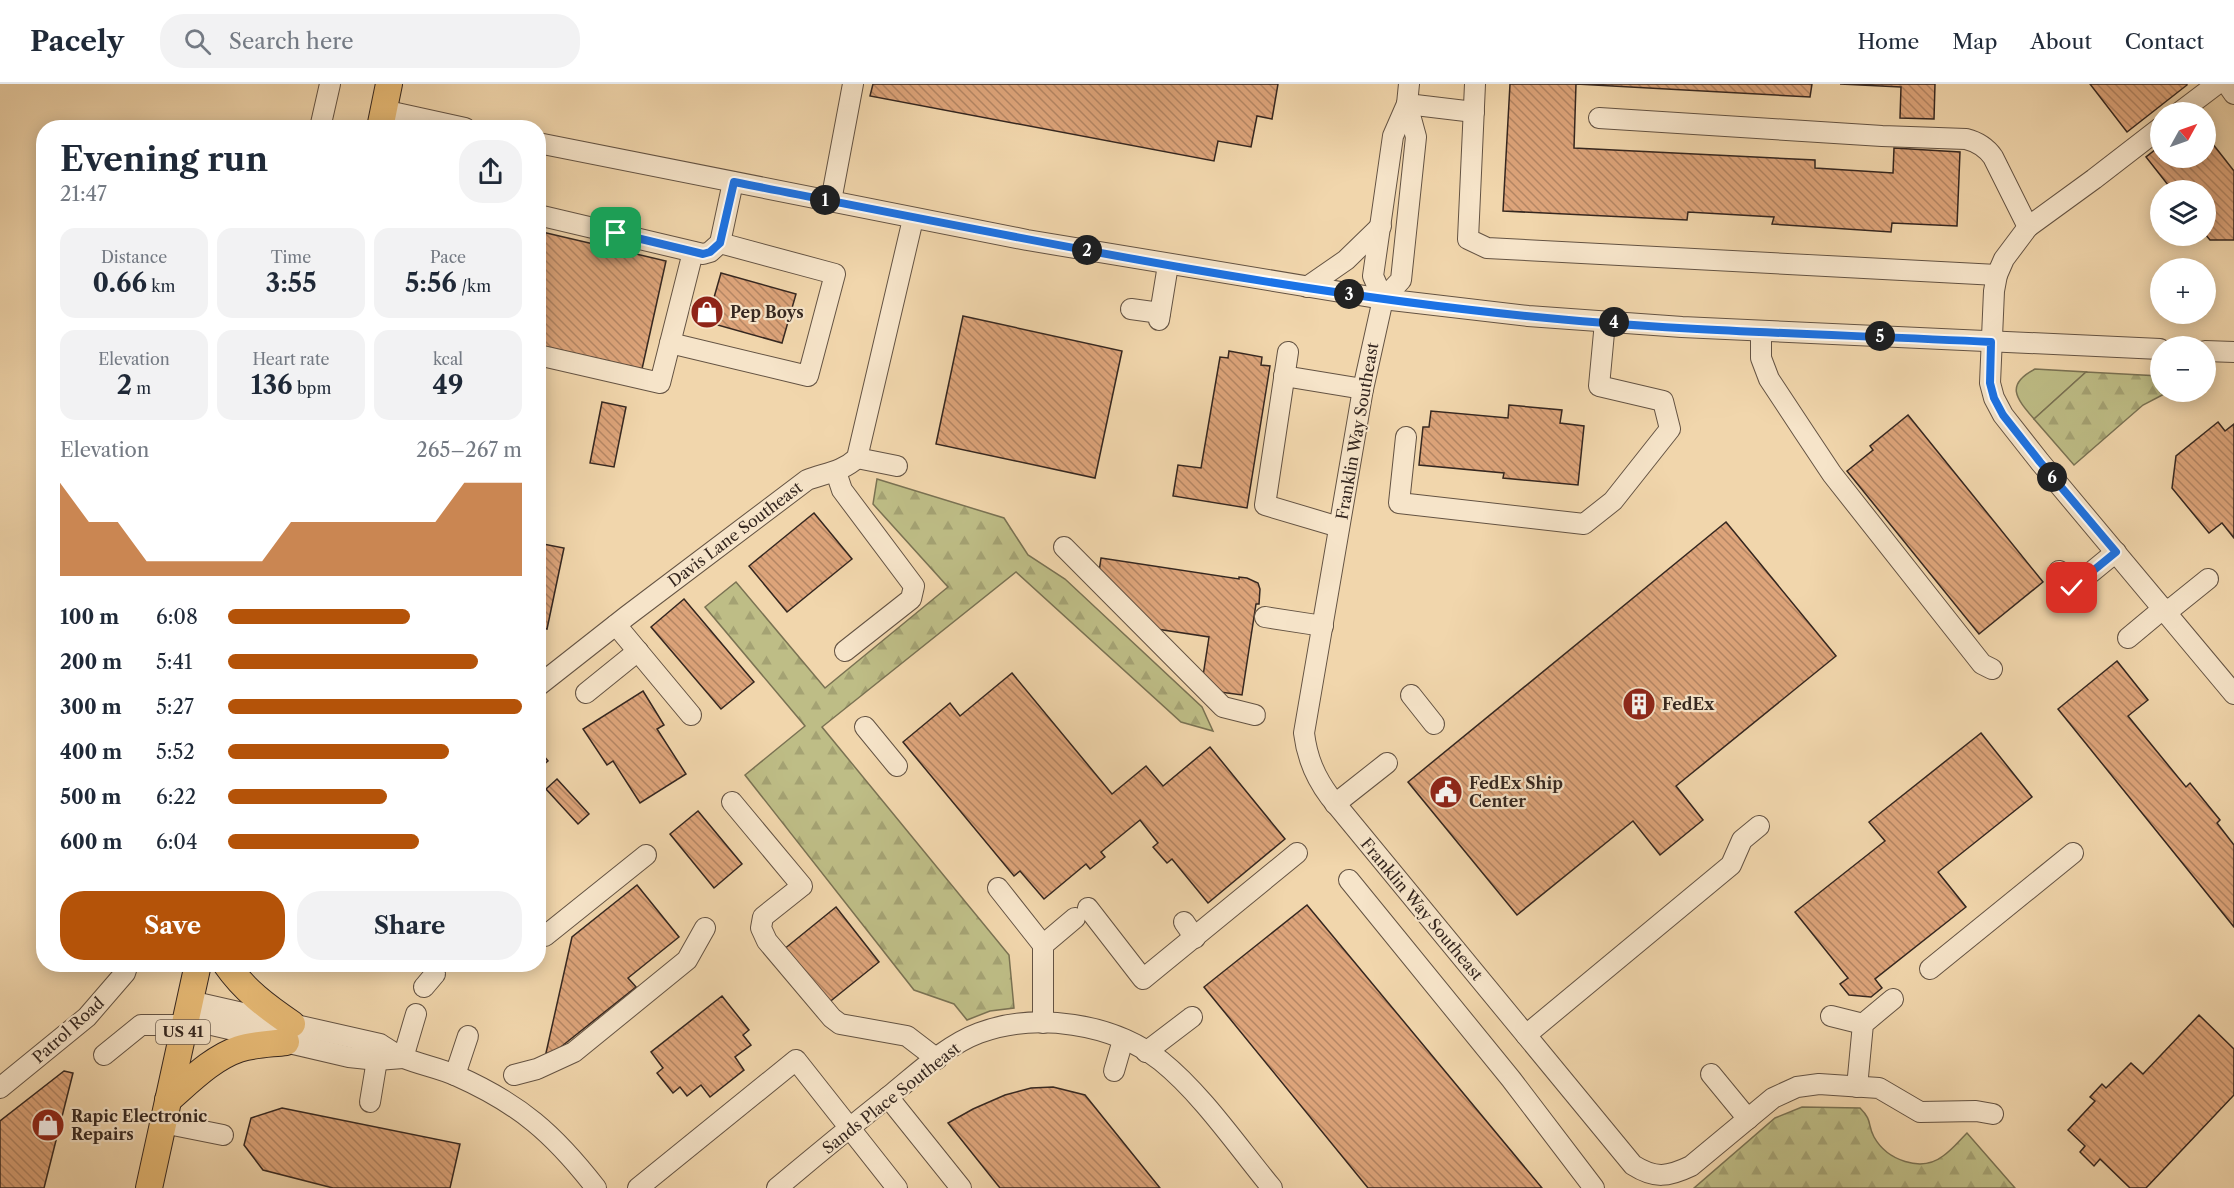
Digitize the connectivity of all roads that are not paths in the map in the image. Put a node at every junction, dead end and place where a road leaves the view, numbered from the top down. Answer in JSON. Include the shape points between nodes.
{"nodes":[{"id":1,"x":330,"y":84,"type":"edge"},
{"id":2,"x":389,"y":84,"type":"edge"},
{"id":3,"x":853,"y":84,"type":"edge"},
{"id":4,"x":1409,"y":84,"type":"edge"},
{"id":5,"x":1475,"y":84,"type":"edge"},
{"id":6,"x":2217,"y":84,"type":"edge"},
{"id":7,"x":2227,"y":84,"type":"edge"},
{"id":8,"x":2234,"y":94,"type":"edge"},
{"id":9,"x":2193,"y":102,"type":"edge"},
{"id":10,"x":1407,"y":104,"type":"junction"},
{"id":11,"x":1474,"y":112,"type":"junction"},
{"id":12,"x":1599,"y":118,"type":"dead end"},
{"id":13,"x":382,"y":119,"type":"edge"},
{"id":14,"x":322,"y":120,"type":"edge"},
{"id":15,"x":2150,"y":136,"type":"edge"},
{"id":16,"x":546,"y":145,"type":"edge"},
{"id":17,"x":734,"y":182,"type":"junction"},
{"id":18,"x":831,"y":201,"type":"junction"},
{"id":19,"x":546,"y":217,"type":"edge"},
{"id":20,"x":913,"y":219,"type":"junction"},
{"id":21,"x":1380,"y":226,"type":"junction"},
{"id":22,"x":2028,"y":227,"type":"junction"},
{"id":23,"x":720,"y":243,"type":"junction"},
{"id":24,"x":693,"y":252,"type":"junction"},
{"id":25,"x":1168,"y":265,"type":"junction"},
{"id":26,"x":1997,"y":275,"type":"junction"},
{"id":27,"x":1307,"y":287,"type":"junction"},
{"id":28,"x":1383,"y":299,"type":"junction"},
{"id":29,"x":1131,"y":309,"type":"dead end"},
{"id":30,"x":1605,"y":322,"type":"junction"},
{"id":31,"x":1761,"y":331,"type":"junction"},
{"id":32,"x":1991,"y":342,"type":"junction"},
{"id":33,"x":670,"y":343,"type":"junction"},
{"id":34,"x":2150,"y":349,"type":"edge"},
{"id":35,"x":2216,"y":351,"type":"edge"},
{"id":36,"x":1288,"y":352,"type":"dead end"},
{"id":37,"x":2234,"y":352,"type":"edge"},
{"id":38,"x":546,"y":357,"type":"edge"},
{"id":39,"x":1284,"y":376,"type":"junction"},
{"id":40,"x":1363,"y":389,"type":"junction"},
{"id":41,"x":1406,"y":437,"type":"dead end"},
{"id":42,"x":857,"y":458,"type":"junction"},
{"id":43,"x":897,"y":466,"type":"dead end"},
{"id":44,"x":836,"y":472,"type":"junction"},
{"id":45,"x":1339,"y":527,"type":"junction"},
{"id":46,"x":1064,"y":547,"type":"dead end"},
{"id":47,"x":2116,"y":552,"type":"junction"},
{"id":48,"x":2059,"y":571,"type":"dead end"},
{"id":49,"x":2208,"y":579,"type":"dead end"},
{"id":50,"x":2166,"y":610,"type":"junction"},
{"id":51,"x":1268,"y":624,"type":"dead end"},
{"id":52,"x":616,"y":625,"type":"junction"},
{"id":53,"x":1323,"y":626,"type":"junction"},
{"id":54,"x":2128,"y":638,"type":"dead end"},
{"id":55,"x":638,"y":651,"type":"junction"},
{"id":56,"x":845,"y":651,"type":"dead end"},
{"id":57,"x":1992,"y":669,"type":"dead end"},
{"id":58,"x":546,"y":680,"type":"edge"},
{"id":59,"x":586,"y":693,"type":"dead end"},
{"id":60,"x":2234,"y":694,"type":"edge"},
{"id":61,"x":1411,"y":695,"type":"dead end"},
{"id":62,"x":1255,"y":715,"type":"dead end"},
{"id":63,"x":691,"y":716,"type":"dead end"},
{"id":64,"x":1434,"y":724,"type":"dead end"},
{"id":65,"x":865,"y":727,"type":"dead end"},
{"id":66,"x":1387,"y":763,"type":"dead end"},
{"id":67,"x":897,"y":766,"type":"dead end"},
{"id":68,"x":732,"y":802,"type":"dead end"},
{"id":69,"x":1335,"y":804,"type":"junction"},
{"id":70,"x":1759,"y":826,"type":"dead end"},
{"id":71,"x":1298,"y":853,"type":"dead end"},
{"id":72,"x":2073,"y":853,"type":"dead end"},
{"id":73,"x":645,"y":855,"type":"dead end"},
{"id":74,"x":1349,"y":880,"type":"dead end"},
{"id":75,"x":998,"y":888,"type":"dead end"},
{"id":76,"x":705,"y":928,"type":"dead end"},
{"id":77,"x":546,"y":935,"type":"edge"},
{"id":78,"x":1043,"y":945,"type":"junction"},
{"id":79,"x":1930,"y":969,"type":"dead end"},
{"id":80,"x":125,"y":972,"type":"edge"},
{"id":81,"x":196,"y":972,"type":"edge"},
{"id":82,"x":232,"y":972,"type":"edge"},
{"id":83,"x":1893,"y":999,"type":"dead end"},
{"id":84,"x":416,"y":1014,"type":"dead end"},
{"id":85,"x":187,"y":1015,"type":"junction"},
{"id":86,"x":1831,"y":1016,"type":"dead end"},
{"id":87,"x":1192,"y":1017,"type":"dead end"},
{"id":88,"x":1043,"y":1023,"type":"junction"},
{"id":89,"x":1863,"y":1024,"type":"junction"},
{"id":90,"x":289,"y":1033,"type":"junction"},
{"id":91,"x":1526,"y":1035,"type":"junction"},
{"id":92,"x":468,"y":1036,"type":"dead end"},
{"id":93,"x":1123,"y":1040,"type":"junction"},
{"id":94,"x":1146,"y":1052,"type":"junction"},
{"id":95,"x":104,"y":1054,"type":"dead end"},
{"id":96,"x":403,"y":1058,"type":"junction"},
{"id":97,"x":937,"y":1059,"type":"junction"},
{"id":98,"x":377,"y":1060,"type":"junction"},
{"id":99,"x":1114,"y":1071,"type":"dead end"},
{"id":100,"x":1712,"y":1074,"type":"dead end"},
{"id":101,"x":454,"y":1075,"type":"junction"},
{"id":102,"x":1857,"y":1087,"type":"junction"},
{"id":103,"x":0,"y":1088,"type":"edge"},
{"id":104,"x":888,"y":1097,"type":"junction"},
{"id":105,"x":504,"y":1100,"type":"junction"},
{"id":106,"x":370,"y":1102,"type":"dead end"},
{"id":107,"x":165,"y":1112,"type":"junction"},
{"id":108,"x":1993,"y":1114,"type":"dead end"},
{"id":109,"x":1748,"y":1119,"type":"junction"},
{"id":110,"x":850,"y":1128,"type":"junction"},
{"id":111,"x":223,"y":1135,"type":"dead end"},
{"id":112,"x":150,"y":1188,"type":"edge"},
{"id":113,"x":596,"y":1188,"type":"edge"},
{"id":114,"x":638,"y":1188,"type":"edge"},
{"id":115,"x":777,"y":1188,"type":"edge"},
{"id":116,"x":897,"y":1188,"type":"edge"},
{"id":117,"x":961,"y":1188,"type":"edge"},
{"id":118,"x":1272,"y":1188,"type":"edge"},
{"id":119,"x":1594,"y":1188,"type":"edge"}],
"edges":[{"from":1,"to":14,"type":"street"},
{"from":2,"to":13,"type":"main road"},
{"from":3,"to":18,"type":"street"},
{"from":4,"to":10,"type":"street"},
{"from":5,"to":11,"type":"street"},
{"from":6,"to":9,"type":"street"},
{"from":7,"to":8,"type":"street"},
{"from":10,"to":11,"type":"street"},
{"from":10,"to":21,"type":"street","via":[[1393,135]]},
{"from":10,"to":28,"type":"street","via":[[1416,137],[1401,280]]},
{"from":11,"to":26,"type":"street","via":[[1468,239],[1487,248]]},
{"from":12,"to":22,"type":"street","via":[[1978,142],[1993,157]]},
{"from":15,"to":22,"type":"street"},
{"from":16,"to":17,"type":"street"},
{"from":17,"to":18,"type":"street"},
{"from":17,"to":23,"type":"street"},
{"from":18,"to":20,"type":"street"},
{"from":19,"to":24,"type":"street"},
{"from":20,"to":25,"type":"street"},
{"from":20,"to":42,"type":"street"},
{"from":21,"to":27,"type":"street","via":[[1346,260]]},
{"from":21,"to":28,"type":"street","via":[[1373,276]]},
{"from":22,"to":26,"type":"street"},
{"from":23,"to":24,"type":"street","via":[[710,252]]},
{"from":23,"to":33,"type":"street","via":[[835,274],[808,376]]},
{"from":24,"to":33,"type":"street"},
{"from":25,"to":27,"type":"street"},
{"from":25,"to":29,"type":"street","via":[[1160,317]]},
{"from":26,"to":32,"type":"street"},
{"from":27,"to":28,"type":"street"},
{"from":28,"to":30,"type":"street"},
{"from":28,"to":40,"type":"street","name":"Franklin Way Southeast"},
{"from":30,"to":31,"type":"street"},
{"from":30,"to":41,"type":"street","via":[[1599,386],[1663,401],[1670,429],[1613,501],[1584,524],[1399,503]]},
{"from":31,"to":32,"type":"street"},
{"from":31,"to":57,"type":"street","via":[[1761,358],[1769,379],[1832,474],[1982,664]]},
{"from":32,"to":34,"type":"street"},
{"from":32,"to":47,"type":"street","via":[[1990,383],[2003,415]]},
{"from":33,"to":38,"type":"street","via":[[660,383]]},
{"from":35,"to":37,"type":"street"},
{"from":36,"to":39,"type":"street"},
{"from":39,"to":40,"type":"street"},
{"from":39,"to":45,"type":"street","via":[[1265,505]]},
{"from":40,"to":45,"type":"street","name":"Franklin Way Southeast"},
{"from":42,"to":43,"type":"street"},
{"from":42,"to":44,"type":"street","name":"Davis Lane Southeast"},
{"from":44,"to":52,"type":"street","name":"Davis Lane Southeast","via":[[807,480]]},
{"from":44,"to":56,"type":"street","via":[[842,490],[914,586],[911,599]]},
{"from":45,"to":53,"type":"street","name":"Franklin Way Southeast"},
{"from":46,"to":62,"type":"street","via":[[1223,707]]},
{"from":47,"to":48,"type":"street","via":[[2074,593]]},
{"from":47,"to":50,"type":"street"},
{"from":49,"to":50,"type":"street"},
{"from":50,"to":54,"type":"street"},
{"from":50,"to":60,"type":"street"},
{"from":51,"to":53,"type":"street"},
{"from":52,"to":55,"type":"street"},
{"from":52,"to":58,"type":"street","name":"Davis Lane Southeast"},
{"from":53,"to":69,"type":"street","name":"Franklin Way Southeast","via":[[1304,733],[1310,764]]},
{"from":55,"to":59,"type":"street"},
{"from":55,"to":63,"type":"street"},
{"from":61,"to":64,"type":"street"},
{"from":65,"to":67,"type":"street"},
{"from":66,"to":69,"type":"street"},
{"from":68,"to":97,"type":"street","via":[[802,886],[763,917],[761,928],[767,940],[840,1024],[907,1036]]},
{"from":69,"to":91,"type":"street","name":"Franklin Way Southeast"},
{"from":70,"to":91,"type":"street","via":[[1742,840],[1731,864]]},
{"from":71,"to":78,"type":"street","via":[[1189,930],[1143,979],[1081,913]]},
{"from":72,"to":79,"type":"street"},
{"from":73,"to":77,"type":"street"},
{"from":74,"to":119,"type":"street","via":[[1512,1079]]},
{"from":75,"to":78,"type":"street"},
{"from":76,"to":105,"type":"street","via":[[687,960],[574,1053],[537,1069],[517,1068]]},
{"from":78,"to":88,"type":"street"},
{"from":80,"to":103,"type":"street","name":"Patrol Road","via":[[87,1017]]},
{"from":81,"to":85,"type":"main road","number":"US 41"},
{"from":82,"to":90,"type":"main road"},
{"from":83,"to":89,"type":"street"},
{"from":84,"to":96,"type":"street"},
{"from":85,"to":90,"type":"street"},
{"from":85,"to":95,"type":"street","via":[[141,1025]]},
{"from":85,"to":107,"type":"main road","number":"US 41"},
{"from":86,"to":89,"type":"street"},
{"from":87,"to":94,"type":"street"},
{"from":88,"to":93,"type":"street","name":"Sands Place Southeast"},
{"from":88,"to":97,"type":"street","name":"Sands Place Southeast","via":[[978,1033]]},
{"from":89,"to":102,"type":"street"},
{"from":90,"to":96,"type":"street","via":[[380,1044]]},
{"from":90,"to":98,"type":"street","via":[[349,1057]]},
{"from":90,"to":107,"type":"main road","via":[[223,1057],[196,1076]]},
{"from":91,"to":109,"type":"street","name":"Franklin Way Southeast","via":[[1633,1165],[1646,1173],[1669,1174],[1691,1166]]},
{"from":92,"to":101,"type":"street"},
{"from":93,"to":94,"type":"street","name":"Sands Place Southeast"},
{"from":93,"to":99,"type":"street"},
{"from":94,"to":118,"type":"street","name":"Sands Place Southeast","via":[[1181,1078]]},
{"from":96,"to":98,"type":"street"},
{"from":96,"to":101,"type":"street"},
{"from":97,"to":104,"type":"street","name":"Sands Place Southeast"},
{"from":98,"to":106,"type":"street"},
{"from":100,"to":109,"type":"street"},
{"from":101,"to":105,"type":"street"},
{"from":102,"to":108,"type":"street","name":"Franklin Way Southeast","via":[[1879,1088],[1920,1112]]},
{"from":102,"to":109,"type":"street","name":"Franklin Way Southeast","via":[[1797,1087],[1773,1098]]},
{"from":104,"to":110,"type":"street","name":"Sands Place Southeast"},
{"from":104,"to":117,"type":"street"},
{"from":105,"to":113,"type":"street","via":[[549,1133]]},
{"from":107,"to":111,"type":"street"},
{"from":107,"to":112,"type":"main road","number":"US 41"},
{"from":110,"to":114,"type":"street","via":[[796,1060]]},
{"from":110,"to":115,"type":"street","name":"Sands Place Southeast"},
{"from":110,"to":116,"type":"street"}]}
